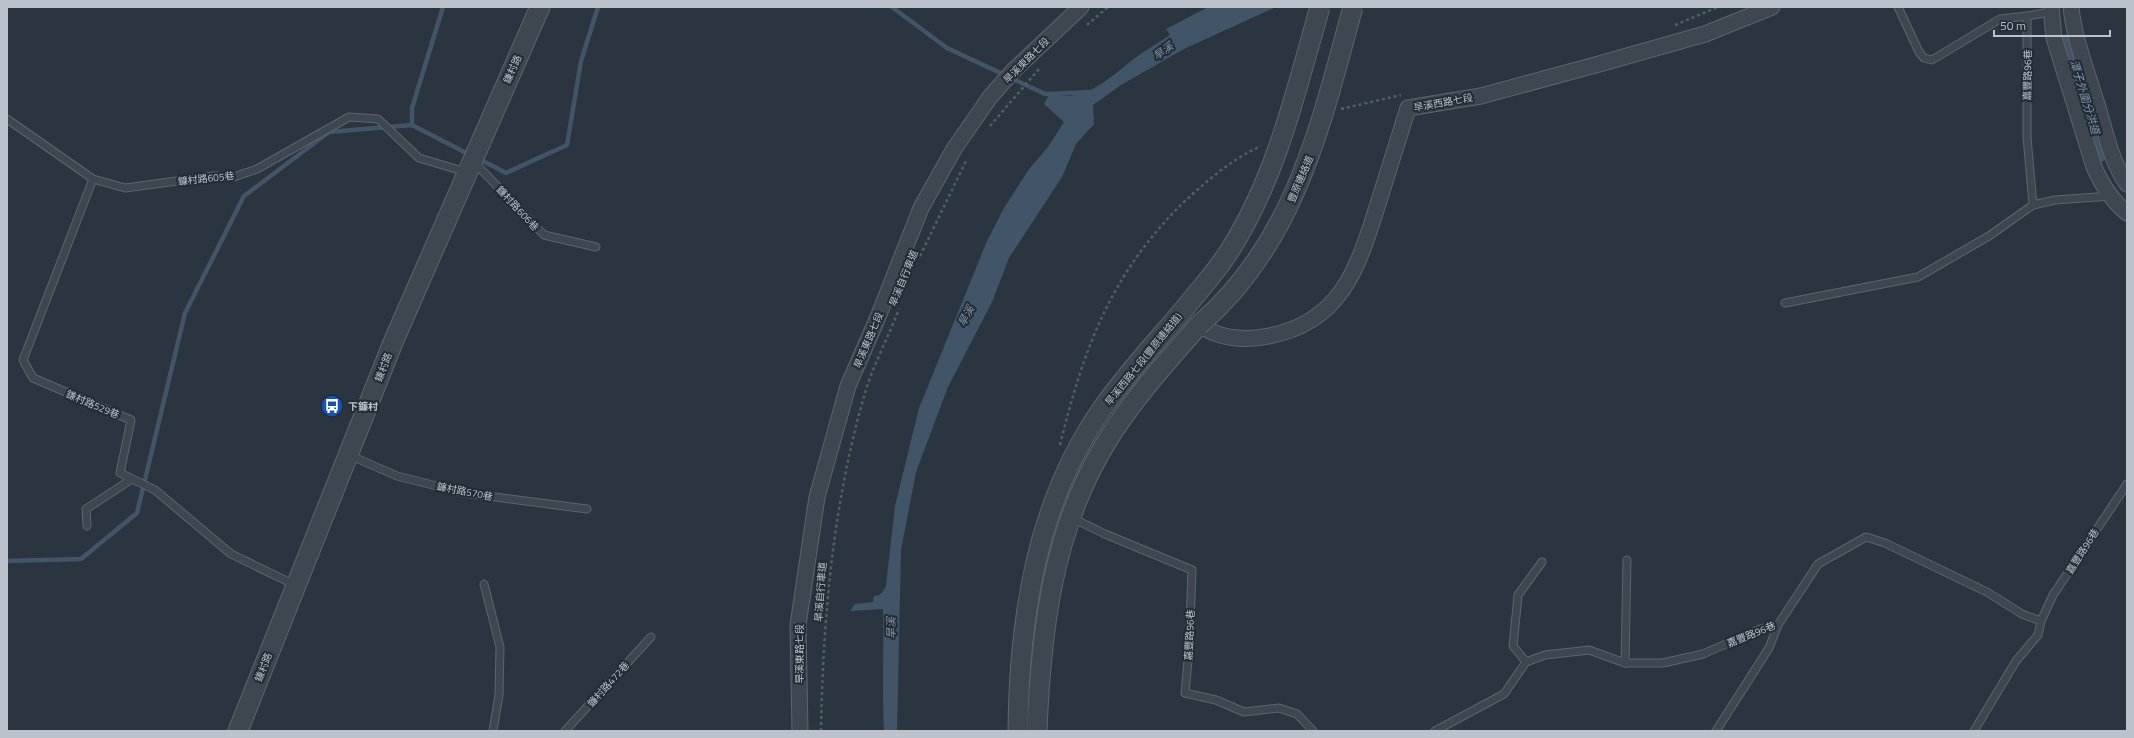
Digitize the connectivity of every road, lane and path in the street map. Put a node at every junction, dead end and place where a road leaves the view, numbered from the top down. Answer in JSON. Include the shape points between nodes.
{"nodes":[{"id":1,"x":540,"y":7,"type":"edge"},
{"id":2,"x":1081,"y":7,"type":"edge"},
{"id":3,"x":1108,"y":7,"type":"edge"},
{"id":4,"x":1320,"y":7,"type":"edge"},
{"id":5,"x":1352,"y":7,"type":"edge"},
{"id":6,"x":1772,"y":7,"type":"edge"},
{"id":7,"x":1898,"y":7,"type":"edge"},
{"id":8,"x":2072,"y":8,"type":"edge"},
{"id":9,"x":2051,"y":9,"type":"edge"},
{"id":10,"x":2027,"y":16,"type":"junction"},
{"id":11,"x":1082,"y":29,"type":"dead end"},
{"id":12,"x":1040,"y":68,"type":"dead end"},
{"id":13,"x":7,"y":119,"type":"edge"},
{"id":14,"x":985,"y":132,"type":"dead end"},
{"id":15,"x":968,"y":157,"type":"dead end"},
{"id":16,"x":469,"y":166,"type":"junction"},
{"id":17,"x":93,"y":179,"type":"junction"},
{"id":18,"x":2127,"y":184,"type":"edge"},
{"id":19,"x":2127,"y":189,"type":"edge"},
{"id":20,"x":2111,"y":196,"type":"junction"},
{"id":21,"x":2033,"y":205,"type":"junction"},
{"id":22,"x":2127,"y":213,"type":"edge"},
{"id":23,"x":596,"y":247,"type":"dead end"},
{"id":24,"x":918,"y":260,"type":"dead end"},
{"id":25,"x":1785,"y":303,"type":"dead end"},
{"id":26,"x":901,"y":305,"type":"dead end"},
{"id":27,"x":1199,"y":325,"type":"junction"},
{"id":28,"x":349,"y":454,"type":"junction"},
{"id":29,"x":132,"y":479,"type":"junction"},
{"id":30,"x":2127,"y":484,"type":"edge"},
{"id":31,"x":587,"y":509,"type":"dead end"},
{"id":32,"x":1070,"y":517,"type":"junction"},
{"id":33,"x":87,"y":526,"type":"dead end"},
{"id":34,"x":1627,"y":560,"type":"dead end"},
{"id":35,"x":1542,"y":562,"type":"dead end"},
{"id":36,"x":484,"y":584,"type":"dead end"},
{"id":37,"x":295,"y":585,"type":"junction"},
{"id":38,"x":2041,"y":621,"type":"junction"},
{"id":39,"x":1778,"y":625,"type":"junction"},
{"id":40,"x":651,"y":637,"type":"dead end"},
{"id":41,"x":1526,"y":662,"type":"junction"},
{"id":42,"x":1625,"y":663,"type":"junction"},
{"id":43,"x":238,"y":731,"type":"edge"},
{"id":44,"x":493,"y":731,"type":"edge"},
{"id":45,"x":565,"y":731,"type":"edge"},
{"id":46,"x":800,"y":731,"type":"edge"},
{"id":47,"x":821,"y":731,"type":"edge"},
{"id":48,"x":1018,"y":731,"type":"edge"},
{"id":49,"x":1038,"y":731,"type":"edge"},
{"id":50,"x":1313,"y":731,"type":"edge"},
{"id":51,"x":1436,"y":731,"type":"edge"},
{"id":52,"x":1716,"y":731,"type":"edge"},
{"id":53,"x":1974,"y":731,"type":"edge"}],
"edges":[{"from":1,"to":16,"type":"street","name":"鎌村路"},
{"from":2,"to":46,"type":"street","name":"旱溪東路七段","via":[[1013,71],[990,97],[959,142],[921,208],[848,386],[817,498],[798,625]]},
{"from":3,"to":11,"type":"path"},
{"from":4,"to":48,"type":"street","name":"旱溪西路七段(豐原連絡道)","bridge":true,"via":[[1270,170],[1230,250],[1104,406],[1076,453],[1056,495],[1042,536],[1025,614]]},
{"from":5,"to":27,"type":"street","name":"豐原連絡道","bridge":true,"via":[[1311,154],[1293,198],[1258,260],[1228,298]]},
{"from":6,"to":27,"type":"street","name":"旱溪西路七段","via":[[1705,34],[1599,64],[1480,96],[1408,108],[1361,257],[1333,302],[1314,318],[1292,330],[1264,337],[1229,338],[1207,331]]},
{"from":7,"to":10,"type":"lane","via":[[1919,52],[1924,58],[1932,60],[2000,18]]},
{"from":8,"to":9,"type":"street"},
{"from":8,"to":18,"type":"street","via":[[2075,31],[2108,142],[2116,165]]},
{"from":9,"to":10,"type":"lane"},
{"from":9,"to":20,"type":"street","via":[[2054,38],[2081,127],[2100,179]]},
{"from":10,"to":21,"type":"lane","name":"嘉豐路96巷","via":[[2027,137]]},
{"from":12,"to":14,"type":"path"},
{"from":13,"to":17,"type":"lane","name":"鐮村路605巷"},
{"from":15,"to":24,"type":"path","name":"旱溪自行車道"},
{"from":16,"to":17,"type":"lane","name":"鐮村路605巷","via":[[419,158],[378,119],[349,117],[257,170],[234,177],[214,176],[124,188]]},
{"from":16,"to":23,"type":"lane","name":"鐮村路606巷","via":[[544,235]]},
{"from":16,"to":28,"type":"street","name":"鎌村路","via":[[394,340]]},
{"from":17,"to":29,"type":"lane","name":"鎌村路529巷","via":[[23,360],[33,378],[131,420],[120,473]]},
{"from":19,"to":20,"type":"street"},
{"from":20,"to":21,"type":"lane","via":[[2055,200]]},
{"from":20,"to":22,"type":"street"},
{"from":21,"to":25,"type":"lane","via":[[1989,236],[1918,277]]},
{"from":26,"to":47,"type":"path","name":"旱溪自行車道","via":[[865,391],[840,492],[831,553]]},
{"from":27,"to":32,"type":"street","name":"旱溪西路七段(豐原連絡道)","via":[[1121,420],[1091,468]]},
{"from":28,"to":31,"type":"lane","name":"鐮村路570巷","via":[[397,476],[464,493]]},
{"from":28,"to":37,"type":"street","name":"鎌村路"},
{"from":29,"to":33,"type":"lane","via":[[86,509]]},
{"from":29,"to":37,"type":"lane","name":"鎌村路529巷","via":[[155,490],[231,554]]},
{"from":30,"to":38,"type":"lane","name":"嘉豐路96巷","via":[[2053,595]]},
{"from":32,"to":49,"type":"street","name":"旱溪西路七段(豐原連絡道)","via":[[1055,568],[1047,609],[1040,668]]},
{"from":32,"to":50,"type":"lane","name":"嘉豐路96巷","via":[[1192,570],[1185,692],[1216,700],[1244,712],[1279,708],[1297,714]]},
{"from":34,"to":42,"type":"lane"},
{"from":35,"to":41,"type":"lane","via":[[1518,595],[1513,646]]},
{"from":36,"to":44,"type":"lane","via":[[500,647],[499,695]]},
{"from":37,"to":43,"type":"street","name":"鎌村路"},
{"from":38,"to":39,"type":"lane","name":"嘉豐路96巷","via":[[2022,614],[1987,592],[1885,543],[1866,537],[1818,564]]},
{"from":38,"to":53,"type":"lane","name":"嘉豐路96巷","via":[[2038,635],[2016,661]]},
{"from":39,"to":42,"type":"lane","name":"嘉豐路96巷","via":[[1760,629],[1704,654],[1663,662]]},
{"from":39,"to":52,"type":"lane","via":[[1769,648]]},
{"from":40,"to":45,"type":"lane","name":"鐮村路472巷"},
{"from":41,"to":42,"type":"lane","name":"嘉豐路96巷","via":[[1545,655],[1589,650]]},
{"from":41,"to":51,"type":"lane","via":[[1504,694]]}]}
